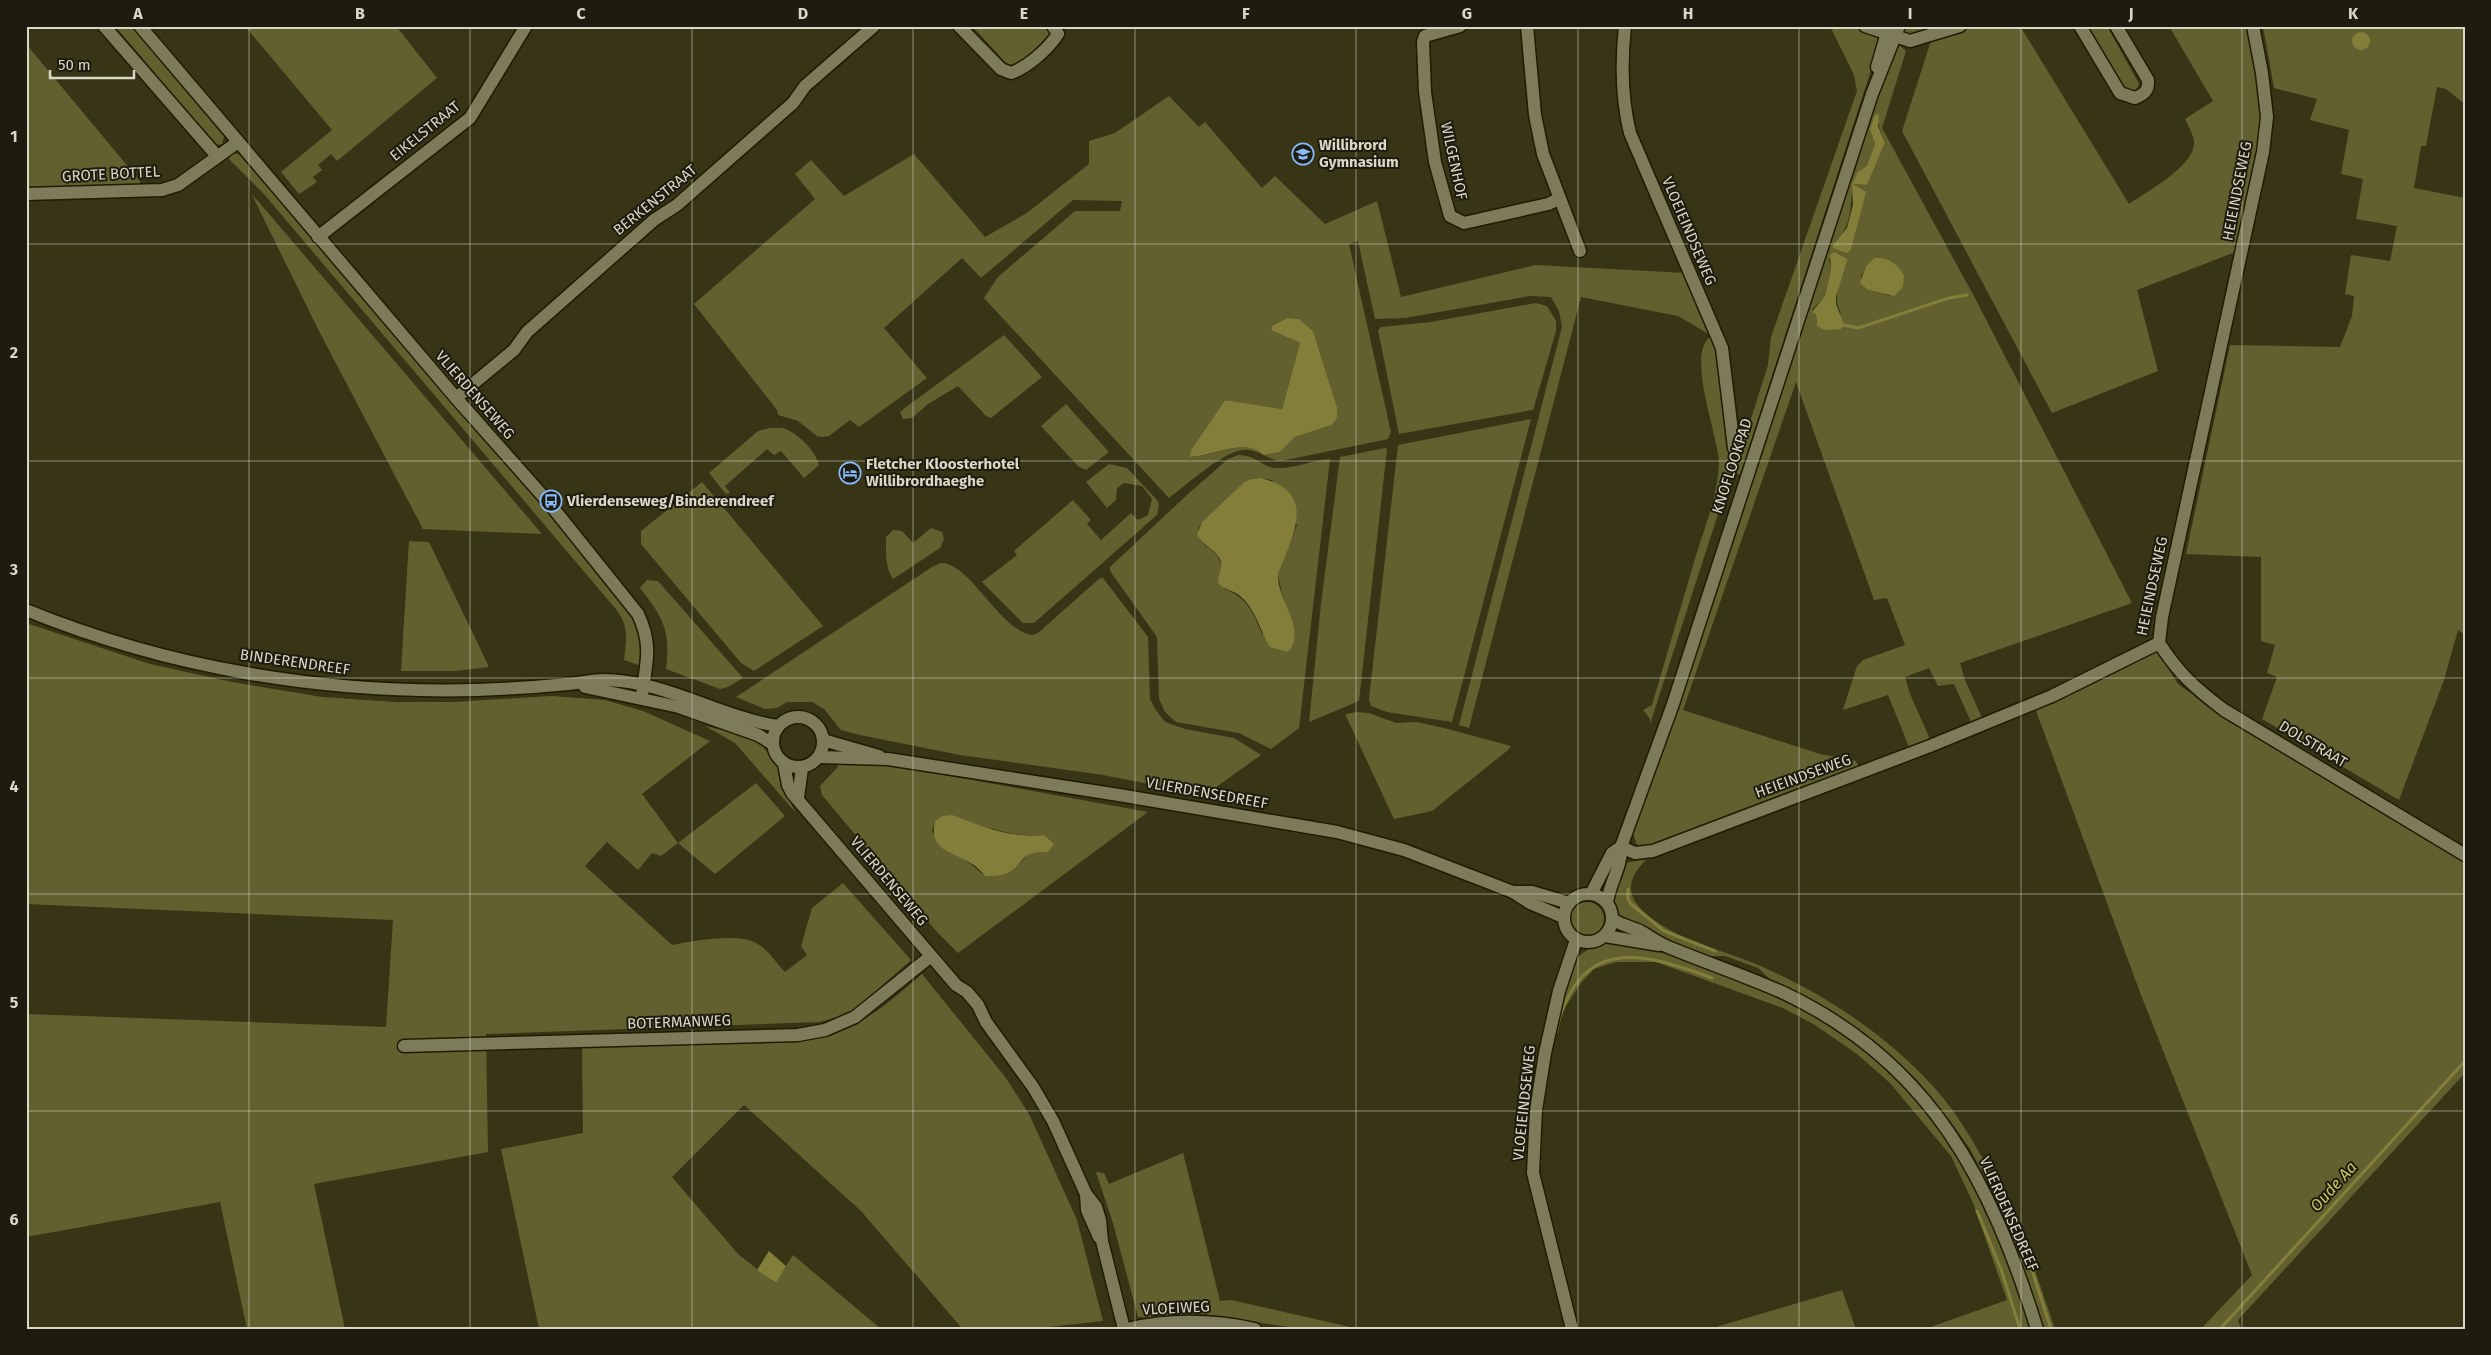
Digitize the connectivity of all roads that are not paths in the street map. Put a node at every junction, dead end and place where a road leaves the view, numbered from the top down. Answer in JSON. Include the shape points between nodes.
{"nodes":[{"id":1,"x":104,"y":26,"type":"edge"},
{"id":2,"x":140,"y":26,"type":"edge"},
{"id":3,"x":526,"y":26,"type":"edge"},
{"id":4,"x":874,"y":26,"type":"edge"},
{"id":5,"x":959,"y":26,"type":"edge"},
{"id":6,"x":1053,"y":26,"type":"edge"},
{"id":7,"x":1460,"y":26,"type":"edge"},
{"id":8,"x":1527,"y":26,"type":"edge"},
{"id":9,"x":1624,"y":26,"type":"edge"},
{"id":10,"x":1865,"y":26,"type":"edge"},
{"id":11,"x":1960,"y":26,"type":"edge"},
{"id":12,"x":2080,"y":26,"type":"edge"},
{"id":13,"x":2116,"y":26,"type":"edge"},
{"id":14,"x":2253,"y":26,"type":"edge"},
{"id":15,"x":1892,"y":31,"type":"edge"},
{"id":16,"x":238,"y":142,"type":"junction"},
{"id":17,"x":217,"y":156,"type":"junction"},
{"id":18,"x":26,"y":194,"type":"edge"},
{"id":19,"x":1559,"y":199,"type":"junction"},
{"id":20,"x":318,"y":237,"type":"junction"},
{"id":21,"x":1580,"y":251,"type":"dead end"},
{"id":22,"x":456,"y":398,"type":"junction"},
{"id":23,"x":1734,"y":448,"type":"dead end"},
{"id":24,"x":26,"y":610,"type":"edge"},
{"id":25,"x":2159,"y":643,"type":"junction"},
{"id":26,"x":642,"y":692,"type":"junction"},
{"id":27,"x":778,"y":726,"type":"junction"},
{"id":28,"x":823,"y":740,"type":"junction"},
{"id":29,"x":772,"y":744,"type":"junction"},
{"id":30,"x":819,"y":757,"type":"junction"},
{"id":31,"x":888,"y":759,"type":"junction"},
{"id":32,"x":784,"y":764,"type":"junction"},
{"id":33,"x":802,"y":768,"type":"junction"},
{"id":34,"x":798,"y":798,"type":"junction"},
{"id":35,"x":1621,"y":848,"type":"junction"},
{"id":36,"x":2465,"y":855,"type":"edge"},
{"id":37,"x":1513,"y":892,"type":"junction"},
{"id":38,"x":1591,"y":894,"type":"junction"},
{"id":39,"x":1569,"y":903,"type":"junction"},
{"id":40,"x":1606,"y":903,"type":"junction"},
{"id":41,"x":1563,"y":917,"type":"junction"},
{"id":42,"x":1612,"y":919,"type":"junction"},
{"id":43,"x":1605,"y":936,"type":"junction"},
{"id":44,"x":1576,"y":940,"type":"junction"},
{"id":45,"x":1664,"y":946,"type":"junction"},
{"id":46,"x":931,"y":956,"type":"junction"},
{"id":47,"x":404,"y":1046,"type":"dead end"},
{"id":48,"x":1126,"y":1329,"type":"edge"},
{"id":49,"x":1255,"y":1329,"type":"edge"},
{"id":50,"x":1572,"y":1329,"type":"edge"},
{"id":51,"x":2036,"y":1329,"type":"edge"}],
"edges":[{"from":1,"to":17,"type":"street"},
{"from":2,"to":16,"type":"street","name":"VLIERDENSEWEG"},
{"from":3,"to":20,"type":"street","name":"EIKELSTRAAT","via":[[470,118]]},
{"from":4,"to":22,"type":"street","name":"BERKENSTRAAT","via":[[805,86],[793,103],[677,205],[654,220],[528,332],[514,350]]},
{"from":5,"to":6,"type":"street","via":[[1001,70],[1011,73],[1020,70],[1053,41],[1058,34]]},
{"from":7,"to":19,"type":"street","name":"WILGENHOF","via":[[1431,33],[1423,42],[1425,92],[1435,162],[1450,216],[1464,223]]},
{"from":8,"to":19,"type":"street","via":[[1535,114],[1543,154]]},
{"from":9,"to":23,"type":"street","name":"VLOEIEINDSEWEG","via":[[1622,73],[1624,108],[1630,133],[1722,348]]},
{"from":10,"to":15,"type":"street"},
{"from":11,"to":15,"type":"street","via":[[1910,41]]},
{"from":12,"to":13,"type":"street","via":[[2120,93],[2134,98],[2145,93],[2148,80]]},
{"from":14,"to":25,"type":"street","name":"HEIEINDSEWEG","via":[[2267,117],[2263,152]]},
{"from":15,"to":35,"type":"street","name":"KNOFLOOKPAD","via":[[1673,704]]},
{"from":16,"to":17,"type":"street"},
{"from":16,"to":20,"type":"street","name":"VLIERDENSEWEG"},
{"from":17,"to":18,"type":"street","name":"GROTE BOTTEL","via":[[178,186],[162,190]]},
{"from":19,"to":21,"type":"street"},
{"from":20,"to":22,"type":"street","name":"VLIERDENSEWEG"},
{"from":22,"to":26,"type":"street","name":"VLIERDENSEWEG","via":[[549,504],[638,614],[649,646]]},
{"from":24,"to":26,"type":"street","name":"BINDERENDREEF","via":[[71,629],[143,651],[262,676],[396,689],[476,690],[604,680]]},
{"from":25,"to":35,"type":"street","name":"HEIEINDSEWEG","via":[[2052,696],[1930,746],[1653,851],[1635,853]]},
{"from":25,"to":36,"type":"street","name":"DOLSTRAAT","via":[[2177,670],[2224,710]]},
{"from":26,"to":27,"type":"street","via":[[681,696]]},
{"from":26,"to":29,"type":"street"},
{"from":27,"to":28,"type":"street","via":[[788,719],[800,717],[811,720],[819,728]]},
{"from":27,"to":29,"type":"street"},
{"from":28,"to":30,"type":"street"},
{"from":28,"to":31,"type":"street","name":"VLIERDENSEDREEF"},
{"from":29,"to":32,"type":"street","via":[[776,756]]},
{"from":30,"to":31,"type":"street","name":"VLIERDENSEDREEF"},
{"from":30,"to":33,"type":"street"},
{"from":31,"to":37,"type":"street","name":"VLIERDENSEDREEF","via":[[1338,832],[1404,850]]},
{"from":32,"to":33,"type":"street"},
{"from":32,"to":34,"type":"street","name":"VLIERDENSEWEG","via":[[788,785]]},
{"from":33,"to":34,"type":"street"},
{"from":34,"to":46,"type":"street","name":"VLIERDENSEWEG"},
{"from":35,"to":38,"type":"street","name":"KNOFLOOKPAD","via":[[1612,853]]},
{"from":35,"to":40,"type":"street","name":"KNOFLOOKPAD"},
{"from":37,"to":39,"type":"street","name":"VLIERDENSEDREEF","via":[[1532,892]]},
{"from":37,"to":41,"type":"street","name":"VLIERDENSEDREEF"},
{"from":38,"to":39,"type":"street","via":[[1582,894]]},
{"from":38,"to":40,"type":"street"},
{"from":39,"to":41,"type":"street"},
{"from":40,"to":42,"type":"street"},
{"from":41,"to":44,"type":"street","via":[[1567,930]]},
{"from":42,"to":43,"type":"street"},
{"from":42,"to":45,"type":"street","name":"VLIERDENSEDREEF"},
{"from":43,"to":44,"type":"street","via":[[1592,942]]},
{"from":43,"to":45,"type":"street","name":"VLIERDENSEDREEF"},
{"from":44,"to":50,"type":"street","name":"VLOEIEINDSEWEG","via":[[1559,990],[1545,1053],[1536,1110],[1533,1172]]},
{"from":45,"to":51,"type":"street","name":"VLIERDENSEDREEF","via":[[1789,996],[1867,1045],[1906,1079],[1930,1105],[1963,1152],[1986,1194],[2018,1268]]},
{"from":46,"to":47,"type":"street","name":"BOTERMANWEG","via":[[855,1017],[825,1030],[798,1035]]},
{"from":46,"to":48,"type":"street","name":"VLIERDENSEWEG","via":[[956,985],[962,999],[986,1022],[1053,1121],[1086,1194],[1096,1207]]},
{"from":48,"to":49,"type":"street","name":"VLOEIWEG","via":[[1188,1322],[1223,1322]]}]}
